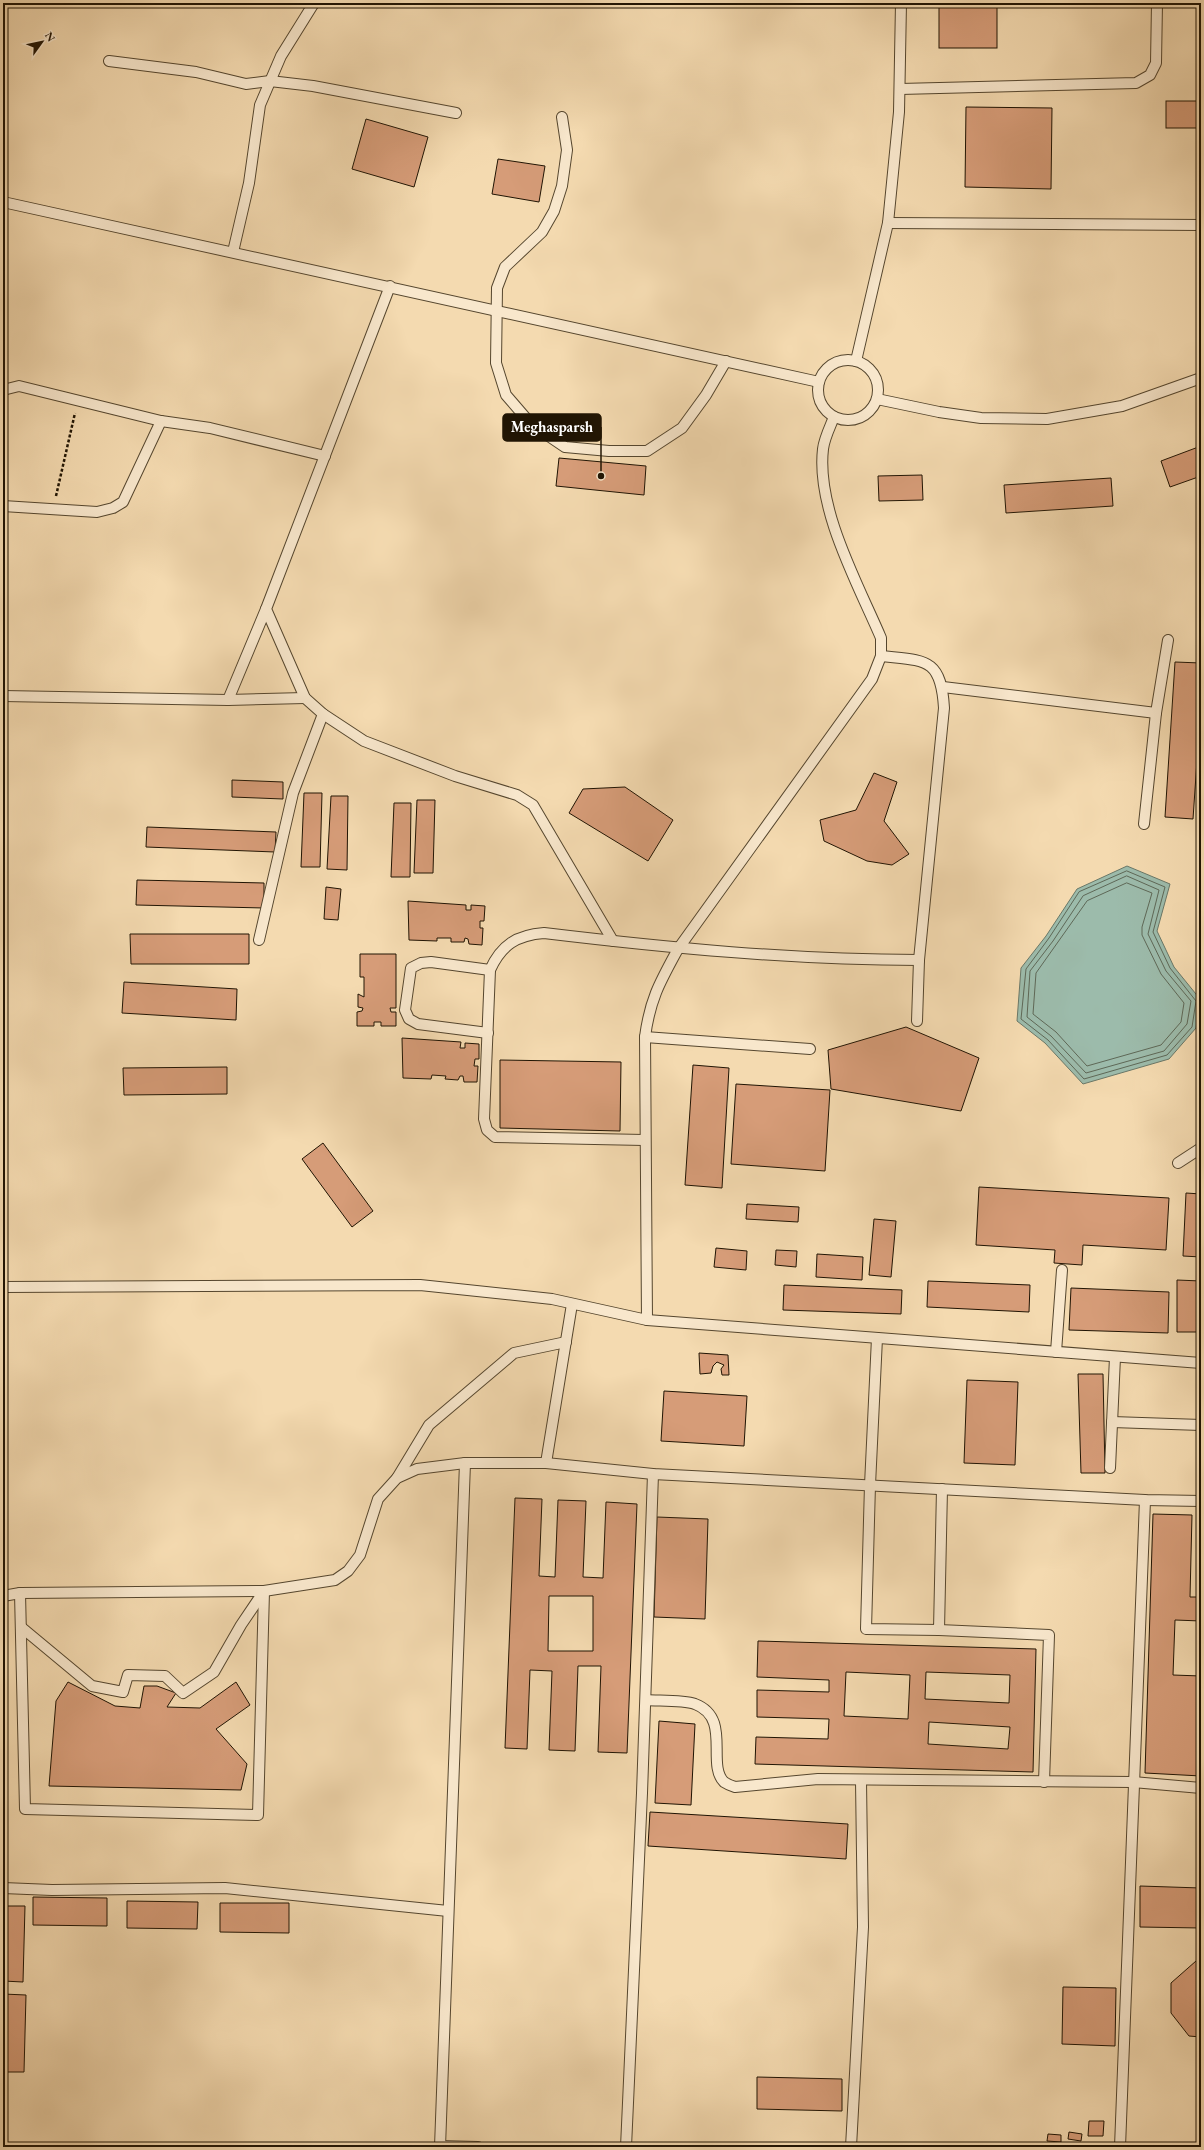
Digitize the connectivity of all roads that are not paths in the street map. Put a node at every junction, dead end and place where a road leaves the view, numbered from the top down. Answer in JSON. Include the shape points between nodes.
{"nodes":[{"id":1,"x":314,"y":3,"type":"edge"},
{"id":2,"x":902,"y":3,"type":"edge"},
{"id":3,"x":1157,"y":3,"type":"edge"},
{"id":4,"x":109,"y":61,"type":"dead end"},
{"id":5,"x":270,"y":81,"type":"junction"},
{"id":6,"x":900,"y":88,"type":"junction"},
{"id":7,"x":456,"y":113,"type":"dead end"},
{"id":8,"x":562,"y":118,"type":"dead end"},
{"id":9,"x":3,"y":202,"type":"edge"},
{"id":10,"x":888,"y":222,"type":"junction"},
{"id":11,"x":1201,"y":225,"type":"edge"},
{"id":12,"x":233,"y":252,"type":"junction"},
{"id":13,"x":390,"y":286,"type":"junction"},
{"id":14,"x":498,"y":310,"type":"junction"},
{"id":15,"x":726,"y":361,"type":"junction"},
{"id":16,"x":856,"y":361,"type":"junction"},
{"id":17,"x":1201,"y":378,"type":"edge"},
{"id":18,"x":819,"y":382,"type":"junction"},
{"id":19,"x":3,"y":390,"type":"edge"},
{"id":20,"x":877,"y":399,"type":"junction"},
{"id":21,"x":834,"y":417,"type":"junction"},
{"id":22,"x":161,"y":421,"type":"junction"},
{"id":23,"x":325,"y":456,"type":"junction"},
{"id":24,"x":3,"y":506,"type":"edge"},
{"id":25,"x":266,"y":609,"type":"junction"},
{"id":26,"x":1168,"y":640,"type":"dead end"},
{"id":27,"x":881,"y":656,"type":"junction"},
{"id":28,"x":943,"y":687,"type":"junction"},
{"id":29,"x":3,"y":696,"type":"edge"},
{"id":30,"x":305,"y":698,"type":"junction"},
{"id":31,"x":228,"y":700,"type":"junction"},
{"id":32,"x":1156,"y":712,"type":"junction"},
{"id":33,"x":323,"y":714,"type":"junction"},
{"id":34,"x":1144,"y":824,"type":"dead end"},
{"id":35,"x":259,"y":940,"type":"dead end"},
{"id":36,"x":613,"y":941,"type":"junction"},
{"id":37,"x":678,"y":949,"type":"junction"},
{"id":38,"x":920,"y":960,"type":"junction"},
{"id":39,"x":490,"y":970,"type":"junction"},
{"id":40,"x":917,"y":1021,"type":"dead end"},
{"id":41,"x":488,"y":1032,"type":"junction"},
{"id":42,"x":645,"y":1037,"type":"junction"},
{"id":43,"x":810,"y":1049,"type":"dead end"},
{"id":44,"x":644,"y":1140,"type":"junction"},
{"id":45,"x":1201,"y":1148,"type":"edge"},
{"id":46,"x":1178,"y":1163,"type":"dead end"},
{"id":47,"x":1062,"y":1270,"type":"dead end"},
{"id":48,"x":3,"y":1287,"type":"edge"},
{"id":49,"x":572,"y":1304,"type":"junction"},
{"id":50,"x":647,"y":1320,"type":"junction"},
{"id":51,"x":877,"y":1338,"type":"junction"},
{"id":52,"x":566,"y":1342,"type":"junction"},
{"id":53,"x":1056,"y":1352,"type":"junction"},
{"id":54,"x":1115,"y":1356,"type":"junction"},
{"id":55,"x":1201,"y":1363,"type":"edge"},
{"id":56,"x":1112,"y":1422,"type":"junction"},
{"id":57,"x":1201,"y":1425,"type":"edge"},
{"id":58,"x":465,"y":1463,"type":"junction"},
{"id":59,"x":546,"y":1463,"type":"junction"},
{"id":60,"x":1110,"y":1468,"type":"dead end"},
{"id":61,"x":653,"y":1474,"type":"junction"},
{"id":62,"x":396,"y":1478,"type":"junction"},
{"id":63,"x":870,"y":1485,"type":"junction"},
{"id":64,"x":942,"y":1489,"type":"junction"},
{"id":65,"x":1145,"y":1500,"type":"junction"},
{"id":66,"x":1201,"y":1501,"type":"edge"},
{"id":67,"x":264,"y":1591,"type":"junction"},
{"id":68,"x":20,"y":1593,"type":"junction"},
{"id":69,"x":3,"y":1596,"type":"edge"},
{"id":70,"x":21,"y":1627,"type":"junction"},
{"id":71,"x":939,"y":1630,"type":"junction"},
{"id":72,"x":646,"y":1700,"type":"junction"},
{"id":73,"x":861,"y":1781,"type":"junction"},
{"id":74,"x":1044,"y":1782,"type":"junction"},
{"id":75,"x":1133,"y":1782,"type":"junction"},
{"id":76,"x":1201,"y":1788,"type":"edge"},
{"id":77,"x":3,"y":1888,"type":"edge"},
{"id":78,"x":448,"y":1910,"type":"junction"},
{"id":79,"x":440,"y":2146,"type":"edge"},
{"id":80,"x":478,"y":2147,"type":"edge"},
{"id":81,"x":626,"y":2147,"type":"edge"},
{"id":82,"x":851,"y":2147,"type":"edge"},
{"id":83,"x":1120,"y":2147,"type":"edge"}],
"edges":[{"from":1,"to":5,"type":"lane","via":[[281,56]]},
{"from":2,"to":6,"type":"lane"},
{"from":3,"to":6,"type":"lane","via":[[1156,63],[1150,75],[1136,83]]},
{"from":4,"to":5,"type":"lane","via":[[196,72],[246,84]]},
{"from":5,"to":7,"type":"lane","via":[[312,86]]},
{"from":5,"to":12,"type":"lane","via":[[260,105],[249,183]]},
{"from":6,"to":10,"type":"lane"},
{"from":8,"to":14,"type":"lane","via":[[567,150],[562,186],[554,211],[542,232],[505,267],[497,288]]},
{"from":9,"to":12,"type":"lane"},
{"from":10,"to":11,"type":"lane"},
{"from":10,"to":16,"type":"lane"},
{"from":12,"to":13,"type":"lane"},
{"from":13,"to":14,"type":"lane"},
{"from":13,"to":23,"type":"lane"},
{"from":14,"to":15,"type":"lane"},
{"from":14,"to":15,"type":"lane","via":[[496,363],[506,395],[531,424],[565,447],[646,451],[682,428]]},
{"from":15,"to":18,"type":"lane"},
{"from":16,"to":18,"type":"lane","via":[[844,360],[833,364],[824,372]]},
{"from":16,"to":20,"type":"lane","via":[[874,376],[878,387]]},
{"from":17,"to":20,"type":"lane","via":[[1122,406],[1047,419],[981,418]]},
{"from":18,"to":21,"type":"lane","via":[[819,400],[824,410]]},
{"from":19,"to":22,"type":"lane","via":[[18,386]]},
{"from":20,"to":21,"type":"lane","via":[[871,410],[862,417],[851,420]]},
{"from":21,"to":27,"type":"lane","via":[[823,448],[825,496],[833,524],[881,638]]},
{"from":22,"to":23,"type":"lane","via":[[210,428]]},
{"from":22,"to":24,"type":"lane","via":[[124,502],[113,508],[96,512]]},
{"from":23,"to":25,"type":"lane"},
{"from":25,"to":30,"type":"lane"},
{"from":25,"to":31,"type":"lane"},
{"from":26,"to":32,"type":"lane"},
{"from":27,"to":28,"type":"lane","via":[[924,661],[937,672]]},
{"from":27,"to":37,"type":"lane","via":[[872,679]]},
{"from":28,"to":32,"type":"lane"},
{"from":28,"to":38,"type":"lane","via":[[944,708]]},
{"from":29,"to":31,"type":"lane"},
{"from":30,"to":31,"type":"lane"},
{"from":30,"to":33,"type":"lane"},
{"from":32,"to":34,"type":"lane"},
{"from":33,"to":35,"type":"lane","via":[[293,793]]},
{"from":33,"to":36,"type":"lane","via":[[364,741],[455,776],[517,795],[534,805]]},
{"from":36,"to":37,"type":"lane"},
{"from":36,"to":39,"type":"lane","via":[[544,933],[528,934],[503,950]]},
{"from":37,"to":38,"type":"lane","via":[[867,960]]},
{"from":37,"to":42,"type":"lane","via":[[654,994],[648,1012]]},
{"from":38,"to":40,"type":"lane"},
{"from":39,"to":41,"type":"lane"},
{"from":39,"to":41,"type":"lane","via":[[431,962],[421,963],[411,968],[405,1010],[409,1019],[418,1024]]},
{"from":41,"to":44,"type":"lane","via":[[484,1119],[487,1130],[494,1137]]},
{"from":42,"to":43,"type":"lane"},
{"from":42,"to":44,"type":"lane"},
{"from":44,"to":50,"type":"lane"},
{"from":45,"to":46,"type":"lane"},
{"from":47,"to":53,"type":"lane"},
{"from":48,"to":49,"type":"lane","via":[[420,1285],[552,1299]]},
{"from":49,"to":50,"type":"lane"},
{"from":49,"to":52,"type":"lane"},
{"from":50,"to":51,"type":"lane"},
{"from":51,"to":53,"type":"lane"},
{"from":51,"to":63,"type":"lane"},
{"from":52,"to":59,"type":"lane"},
{"from":52,"to":62,"type":"lane","via":[[514,1354],[430,1425]]},
{"from":53,"to":54,"type":"lane"},
{"from":54,"to":55,"type":"lane"},
{"from":54,"to":56,"type":"lane"},
{"from":56,"to":57,"type":"lane"},
{"from":56,"to":60,"type":"lane"},
{"from":58,"to":59,"type":"lane"},
{"from":58,"to":62,"type":"lane","via":[[417,1469]]},
{"from":58,"to":78,"type":"lane"},
{"from":59,"to":61,"type":"lane"},
{"from":61,"to":63,"type":"lane"},
{"from":61,"to":72,"type":"lane"},
{"from":62,"to":67,"type":"lane","via":[[378,1499],[360,1555],[348,1571],[335,1580]]},
{"from":63,"to":64,"type":"lane"},
{"from":63,"to":71,"type":"lane","via":[[866,1629]]},
{"from":64,"to":65,"type":"lane"},
{"from":64,"to":71,"type":"lane"},
{"from":65,"to":66,"type":"lane"},
{"from":65,"to":75,"type":"lane"},
{"from":67,"to":68,"type":"lane"},
{"from":67,"to":70,"type":"lane","via":[[214,1672],[184,1693],[165,1676],[128,1675],[123,1692],[92,1686]]},
{"from":67,"to":70,"type":"lane","via":[[258,1815],[25,1809]]},
{"from":68,"to":69,"type":"lane"},
{"from":68,"to":70,"type":"lane"},
{"from":71,"to":74,"type":"lane","via":[[1049,1635]]},
{"from":72,"to":73,"type":"lane","via":[[693,1703],[706,1710],[715,1724],[719,1774],[724,1783],[735,1787],[818,1779]]},
{"from":72,"to":81,"type":"lane"},
{"from":73,"to":74,"type":"lane"},
{"from":73,"to":82,"type":"lane","via":[[863,1927]]},
{"from":74,"to":75,"type":"lane"},
{"from":75,"to":76,"type":"lane"},
{"from":75,"to":83,"type":"lane"},
{"from":77,"to":78,"type":"lane","via":[[225,1888]]},
{"from":78,"to":79,"type":"lane"},
{"from":79,"to":80,"type":"lane"}]}
